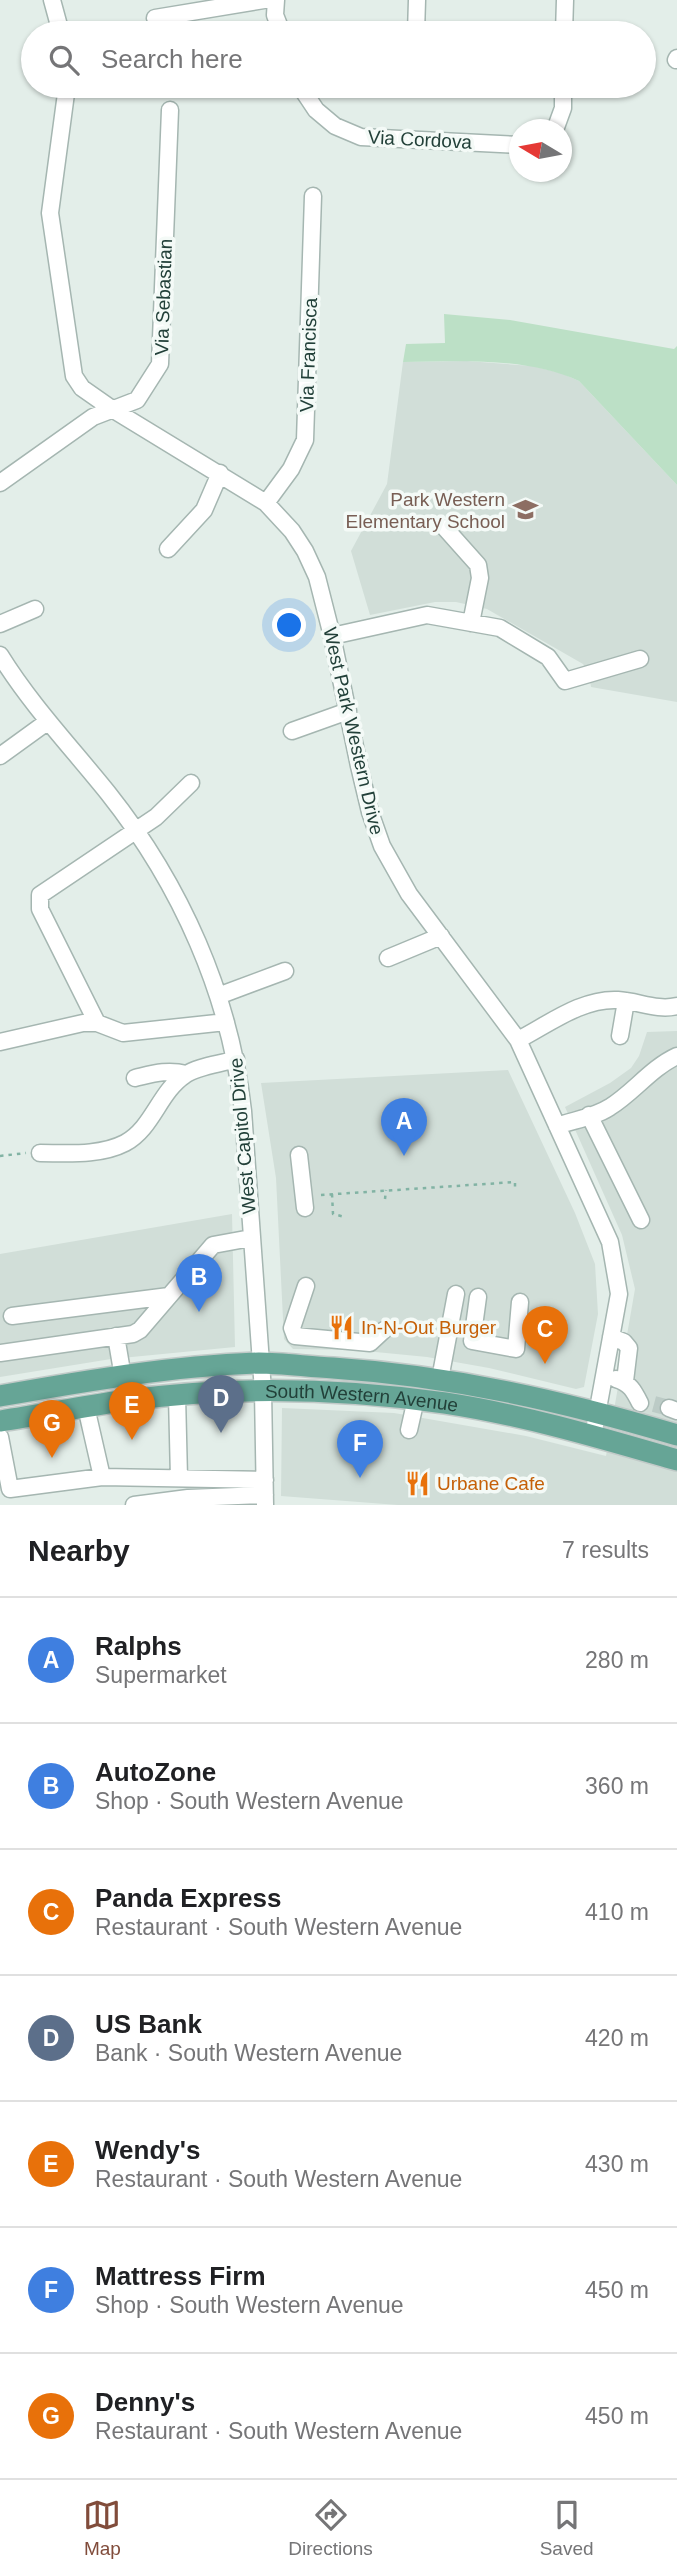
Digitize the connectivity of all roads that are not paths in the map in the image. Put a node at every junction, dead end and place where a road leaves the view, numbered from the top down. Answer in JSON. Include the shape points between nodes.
{"nodes":[{"id":1,"x":51,"y":0,"type":"edge"},
{"id":2,"x":264,"y":0,"type":"edge"},
{"id":3,"x":276,"y":0,"type":"edge"},
{"id":4,"x":417,"y":0,"type":"edge"},
{"id":5,"x":565,"y":0,"type":"edge"},
{"id":6,"x":155,"y":18,"type":"dead end"},
{"id":7,"x":57,"y":21,"type":"edge"},
{"id":8,"x":277,"y":21,"type":"edge"},
{"id":9,"x":416,"y":21,"type":"edge"},
{"id":10,"x":564,"y":21,"type":"edge"},
{"id":11,"x":65,"y":98,"type":"edge"},
{"id":12,"x":308,"y":98,"type":"edge"},
{"id":13,"x":563,"y":98,"type":"edge"},
{"id":14,"x":170,"y":110,"type":"dead end"},
{"id":15,"x":559,"y":119,"type":"edge"},
{"id":16,"x":509,"y":144,"type":"edge"},
{"id":17,"x":313,"y":196,"type":"dead end"},
{"id":18,"x":112,"y":409,"type":"junction"},
{"id":19,"x":220,"y":473,"type":"junction"},
{"id":20,"x":0,"y":483,"type":"edge"},
{"id":21,"x":266,"y":503,"type":"junction"},
{"id":22,"x":445,"y":528,"type":"dead end"},
{"id":23,"x":168,"y":550,"type":"dead end"},
{"id":24,"x":35,"y":609,"type":"dead end"},
{"id":25,"x":471,"y":623,"type":"junction"},
{"id":26,"x":0,"y":624,"type":"edge"},
{"id":27,"x":332,"y":636,"type":"junction"},
{"id":28,"x":0,"y":655,"type":"edge"},
{"id":29,"x":640,"y":659,"type":"dead end"},
{"id":30,"x":348,"y":711,"type":"junction"},
{"id":31,"x":47,"y":722,"type":"junction"},
{"id":32,"x":292,"y":732,"type":"dead end"},
{"id":33,"x":0,"y":756,"type":"edge"},
{"id":34,"x":191,"y":783,"type":"dead end"},
{"id":35,"x":136,"y":831,"type":"junction"},
{"id":36,"x":441,"y":936,"type":"junction"},
{"id":37,"x":388,"y":958,"type":"dead end"},
{"id":38,"x":285,"y":971,"type":"dead end"},
{"id":39,"x":218,"y":996,"type":"junction"},
{"id":40,"x":626,"y":1001,"type":"junction"},
{"id":41,"x":677,"y":1006,"type":"edge"},
{"id":42,"x":226,"y":1022,"type":"junction"},
{"id":43,"x":97,"y":1023,"type":"junction"},
{"id":44,"x":620,"y":1036,"type":"dead end"},
{"id":45,"x":518,"y":1040,"type":"junction"},
{"id":46,"x":0,"y":1042,"type":"edge"},
{"id":47,"x":677,"y":1056,"type":"edge"},
{"id":48,"x":236,"y":1059,"type":"junction"},
{"id":49,"x":186,"y":1074,"type":"junction"},
{"id":50,"x":135,"y":1078,"type":"dead end"},
{"id":51,"x":589,"y":1115,"type":"junction"},
{"id":52,"x":557,"y":1126,"type":"junction"},
{"id":53,"x":40,"y":1153,"type":"road end"},
{"id":54,"x":299,"y":1155,"type":"dead end"},
{"id":55,"x":305,"y":1208,"type":"dead end"},
{"id":56,"x":641,"y":1220,"type":"dead end"},
{"id":57,"x":251,"y":1238,"type":"junction"},
{"id":58,"x":306,"y":1286,"type":"dead end"},
{"id":59,"x":456,"y":1294,"type":"dead end"},
{"id":60,"x":169,"y":1296,"type":"junction"},
{"id":61,"x":478,"y":1297,"type":"dead end"},
{"id":62,"x":520,"y":1302,"type":"dead end"},
{"id":63,"x":12,"y":1316,"type":"dead end"},
{"id":64,"x":384,"y":1330,"type":"dead end"},
{"id":65,"x":116,"y":1336,"type":"junction"},
{"id":66,"x":611,"y":1338,"type":"junction"},
{"id":67,"x":0,"y":1353,"type":"edge"},
{"id":68,"x":260,"y":1363,"type":"junction"},
{"id":69,"x":604,"y":1376,"type":"junction"},
{"id":70,"x":123,"y":1377,"type":"junction"},
{"id":71,"x":440,"y":1379,"type":"junction"},
{"id":72,"x":625,"y":1381,"type":"junction"},
{"id":73,"x":263,"y":1391,"type":"junction"},
{"id":74,"x":0,"y":1396,"type":"edge"},
{"id":75,"x":177,"y":1396,"type":"junction"},
{"id":76,"x":416,"y":1399,"type":"junction"},
{"id":77,"x":86,"y":1407,"type":"junction"},
{"id":78,"x":655,"y":1410,"type":"edge"},
{"id":79,"x":597,"y":1411,"type":"junction"},
{"id":80,"x":0,"y":1422,"type":"edge"},
{"id":81,"x":410,"y":1430,"type":"dead end"},
{"id":82,"x":677,"y":1432,"type":"edge"},
{"id":83,"x":593,"y":1436,"type":"junction"},
{"id":84,"x":0,"y":1437,"type":"edge"},
{"id":85,"x":677,"y":1460,"type":"edge"},
{"id":86,"x":102,"y":1477,"type":"junction"},
{"id":87,"x":179,"y":1478,"type":"junction"},
{"id":88,"x":265,"y":1493,"type":"edge"},
{"id":89,"x":134,"y":1505,"type":"edge"}],
"edges":[{"from":1,"to":7,"type":"street"},
{"from":2,"to":6,"type":"street"},
{"from":3,"to":8,"type":"street"},
{"from":4,"to":9,"type":"street"},
{"from":5,"to":10,"type":"street"},
{"from":11,"to":18,"type":"street","name":"West Park Western Drive","via":[[50,213],[53,240],[74,376],[82,388]]},
{"from":12,"to":16,"type":"street","name":"Via Cordova","via":[[335,126],[362,137]]},
{"from":13,"to":15,"type":"street"},
{"from":14,"to":18,"type":"street","name":"Via Sebastian","via":[[160,364],[137,400]]},
{"from":17,"to":21,"type":"street","name":"Via Francisca","via":[[305,440]]},
{"from":18,"to":19,"type":"street","name":"West Park Western Drive"},
{"from":18,"to":20,"type":"street","name":"Via Sebastian","via":[[93,417]]},
{"from":19,"to":21,"type":"street","name":"West Park Western Drive"},
{"from":19,"to":23,"type":"street","via":[[204,510]]},
{"from":21,"to":27,"type":"street","name":"West Park Western Drive","via":[[305,551],[317,577]]},
{"from":22,"to":25,"type":"street","via":[[478,565],[480,578]]},
{"from":24,"to":26,"type":"street"},
{"from":25,"to":27,"type":"street","via":[[427,615]]},
{"from":25,"to":29,"type":"street","via":[[500,628],[548,657],[565,681]]},
{"from":27,"to":30,"type":"street","name":"West Park Western Drive"},
{"from":28,"to":31,"type":"street","name":"West Capitol Drive"},
{"from":30,"to":32,"type":"street"},
{"from":30,"to":36,"type":"street","name":"West Park Western Drive","via":[[370,813],[382,846],[409,894]]},
{"from":31,"to":33,"type":"street"},
{"from":31,"to":35,"type":"street","name":"West Capitol Drive"},
{"from":34,"to":35,"type":"street"},
{"from":35,"to":39,"type":"street","name":"West Capitol Drive","via":[[179,902]]},
{"from":35,"to":43,"type":"street","via":[[40,895],[40,909]]},
{"from":36,"to":37,"type":"street"},
{"from":36,"to":45,"type":"street","name":"West Park Western Drive"},
{"from":38,"to":39,"type":"street"},
{"from":39,"to":42,"type":"street","name":"West Capitol Drive"},
{"from":40,"to":41,"type":"street"},
{"from":40,"to":44,"type":"street"},
{"from":40,"to":45,"type":"street","via":[[593,1000]]},
{"from":42,"to":43,"type":"street","via":[[122,1032]]},
{"from":42,"to":48,"type":"street","name":"West Capitol Drive"},
{"from":43,"to":46,"type":"street"},
{"from":45,"to":52,"type":"street","name":"West Park Western Drive"},
{"from":47,"to":51,"type":"street","via":[[658,1065],[608,1109]]},
{"from":48,"to":49,"type":"street"},
{"from":48,"to":57,"type":"street","name":"West Capitol Drive"},
{"from":49,"to":50,"type":"street","via":[[160,1072]]},
{"from":49,"to":53,"type":"street","via":[[145,1126],[126,1142],[103,1150]]},
{"from":51,"to":52,"type":"street"},
{"from":51,"to":56,"type":"street"},
{"from":52,"to":66,"type":"street","name":"West Park Western Drive","via":[[610,1242],[619,1294]]},
{"from":54,"to":55,"type":"street"},
{"from":57,"to":60,"type":"street","via":[[213,1245]]},
{"from":57,"to":68,"type":"street","name":"West Capitol Drive"},
{"from":58,"to":64,"type":"street","via":[[292,1328],[295,1336],[370,1343]]},
{"from":59,"to":71,"type":"street"},
{"from":60,"to":63,"type":"street"},
{"from":60,"to":65,"type":"street","via":[[140,1330]]},
{"from":61,"to":62,"type":"street","via":[[472,1341],[516,1349]]},
{"from":65,"to":67,"type":"street"},
{"from":65,"to":70,"type":"street"},
{"from":66,"to":69,"type":"street","name":"West Park Western Drive"},
{"from":66,"to":72,"type":"street","via":[[629,1348]]},
{"from":68,"to":70,"type":"main road","name":"South Western Avenue"},
{"from":68,"to":71,"type":"main road","name":"South Western Avenue"},
{"from":68,"to":73,"type":"street","name":"West Capitol Drive"},
{"from":69,"to":72,"type":"street"},
{"from":69,"to":79,"type":"street","name":"West Park Western Drive"},
{"from":70,"to":74,"type":"main road","name":"South Western Avenue"},
{"from":71,"to":79,"type":"main road","name":"South Western Avenue"},
{"from":72,"to":78,"type":"street"},
{"from":73,"to":75,"type":"main road","name":"South Western Avenue"},
{"from":73,"to":76,"type":"main road","name":"South Western Avenue"},
{"from":73,"to":88,"type":"street","name":"West Capitol Drive"},
{"from":75,"to":77,"type":"main road","name":"South Western Avenue"},
{"from":75,"to":87,"type":"street"},
{"from":76,"to":81,"type":"street"},
{"from":76,"to":83,"type":"main road","name":"South Western Avenue"},
{"from":77,"to":80,"type":"main road","name":"South Western Avenue"},
{"from":77,"to":86,"type":"street"},
{"from":78,"to":79,"type":"main road","name":"South Western Avenue"},
{"from":78,"to":82,"type":"main road","name":"South Western Avenue"},
{"from":79,"to":83,"type":"street","name":"West Park Western Drive"},
{"from":83,"to":85,"type":"main road","name":"South Western Avenue"},
{"from":84,"to":86,"type":"street","via":[[10,1489]]},
{"from":86,"to":87,"type":"street"},
{"from":87,"to":88,"type":"street"},
{"from":88,"to":89,"type":"street"}]}
